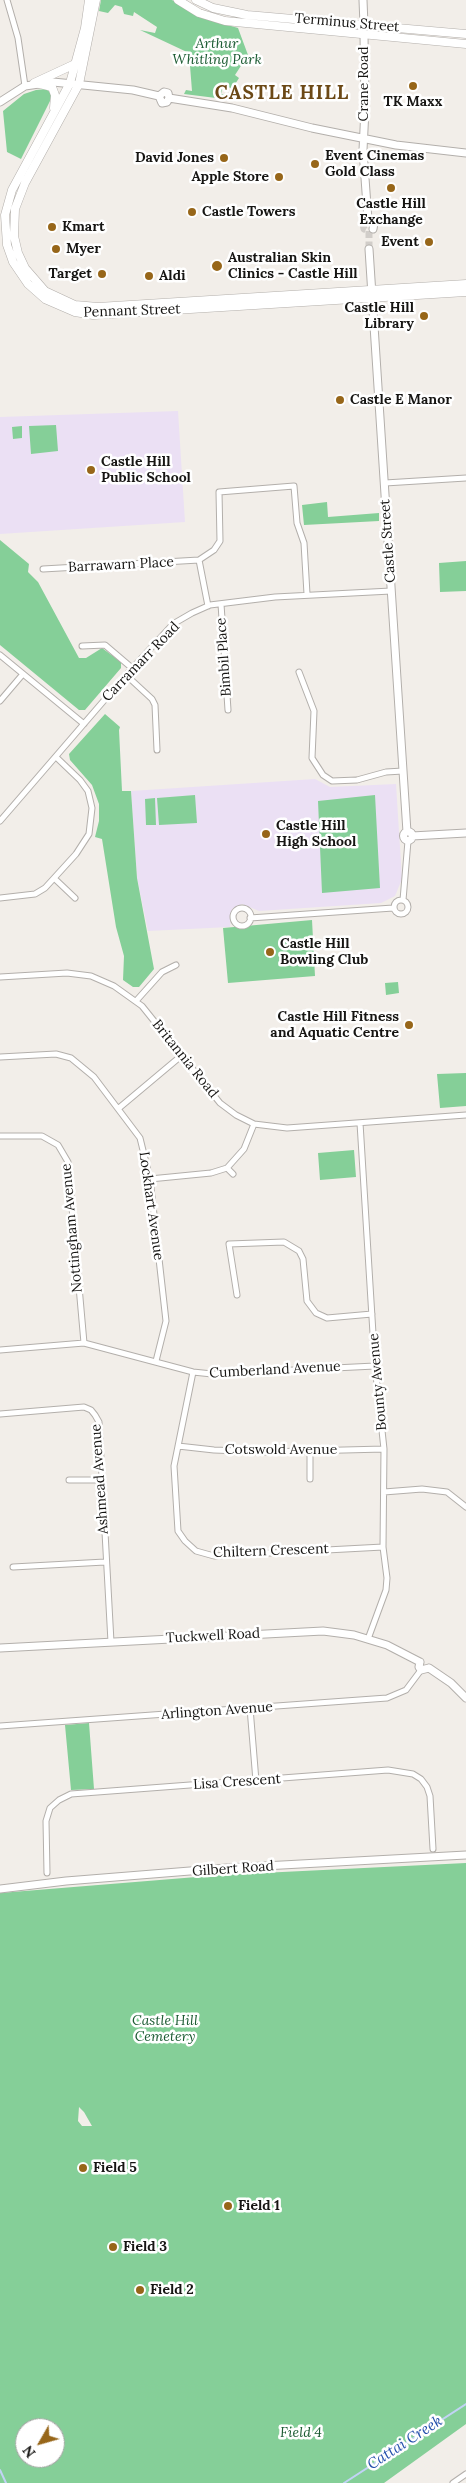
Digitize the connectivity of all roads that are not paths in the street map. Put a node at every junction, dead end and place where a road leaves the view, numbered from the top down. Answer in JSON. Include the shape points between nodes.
{"nodes":[{"id":1,"x":7,"y":0,"type":"edge"},
{"id":2,"x":89,"y":0,"type":"edge"},
{"id":3,"x":96,"y":0,"type":"edge"},
{"id":4,"x":178,"y":0,"type":"edge"},
{"id":5,"x":196,"y":0,"type":"edge"},
{"id":6,"x":363,"y":0,"type":"edge"},
{"id":7,"x":258,"y":16,"type":"junction"},
{"id":8,"x":256,"y":25,"type":"junction"},
{"id":9,"x":364,"y":25,"type":"junction"},
{"id":10,"x":364,"y":34,"type":"junction"},
{"id":11,"x":466,"y":34,"type":"edge"},
{"id":12,"x":466,"y":44,"type":"edge"},
{"id":13,"x":75,"y":64,"type":"junction"},
{"id":14,"x":34,"y":83,"type":"junction"},
{"id":15,"x":70,"y":83,"type":"junction"},
{"id":16,"x":79,"y":84,"type":"junction"},
{"id":17,"x":24,"y":86,"type":"junction"},
{"id":18,"x":0,"y":102,"type":"edge"},
{"id":19,"x":53,"y":112,"type":"junction"},
{"id":20,"x":364,"y":139,"type":"junction"},
{"id":21,"x":466,"y":153,"type":"edge"},
{"id":22,"x":373,"y":229,"type":"dead end"},
{"id":23,"x":369,"y":249,"type":"tunnel mouth"},
{"id":24,"x":466,"y":284,"type":"edge"},
{"id":25,"x":372,"y":289,"type":"junction"},
{"id":26,"x":466,"y":292,"type":"edge"},
{"id":27,"x":373,"y":298,"type":"junction"},
{"id":28,"x":466,"y":478,"type":"edge"},
{"id":29,"x":385,"y":483,"type":"junction"},
{"id":30,"x":199,"y":560,"type":"junction"},
{"id":31,"x":44,"y":569,"type":"dead end"},
{"id":32,"x":391,"y":591,"type":"junction"},
{"id":33,"x":307,"y":594,"type":"junction"},
{"id":34,"x":221,"y":604,"type":"junction"},
{"id":35,"x":208,"y":606,"type":"junction"},
{"id":36,"x":82,"y":646,"type":"dead end"},
{"id":37,"x":0,"y":655,"type":"edge"},
{"id":38,"x":132,"y":668,"type":"junction"},
{"id":39,"x":299,"y":672,"type":"dead end"},
{"id":40,"x":23,"y":674,"type":"junction"},
{"id":41,"x":126,"y":675,"type":"junction"},
{"id":42,"x":0,"y":701,"type":"edge"},
{"id":43,"x":228,"y":710,"type":"dead end"},
{"id":44,"x":84,"y":724,"type":"junction"},
{"id":45,"x":157,"y":750,"type":"dead end"},
{"id":46,"x":56,"y":756,"type":"junction"},
{"id":47,"x":403,"y":771,"type":"junction"},
{"id":48,"x":0,"y":821,"type":"edge"},
{"id":49,"x":466,"y":833,"type":"edge"},
{"id":50,"x":409,"y":836,"type":"junction"},
{"id":51,"x":55,"y":879,"type":"junction"},
{"id":52,"x":0,"y":898,"type":"edge"},
{"id":53,"x":75,"y":898,"type":"dead end"},
{"id":54,"x":403,"y":900,"type":"junction"},
{"id":55,"x":393,"y":908,"type":"junction"},
{"id":56,"x":250,"y":918,"type":"dead end"},
{"id":57,"x":176,"y":965,"type":"dead end"},
{"id":58,"x":0,"y":977,"type":"edge"},
{"id":59,"x":136,"y":1001,"type":"junction"},
{"id":60,"x":181,"y":1056,"type":"junction"},
{"id":61,"x":0,"y":1057,"type":"edge"},
{"id":62,"x":119,"y":1108,"type":"junction"},
{"id":63,"x":466,"y":1115,"type":"edge"},
{"id":64,"x":360,"y":1123,"type":"junction"},
{"id":65,"x":254,"y":1124,"type":"junction"},
{"id":66,"x":0,"y":1136,"type":"edge"},
{"id":67,"x":227,"y":1168,"type":"junction"},
{"id":68,"x":233,"y":1174,"type":"dead end"},
{"id":69,"x":150,"y":1179,"type":"junction"},
{"id":70,"x":237,"y":1294,"type":"dead end"},
{"id":71,"x":372,"y":1314,"type":"junction"},
{"id":72,"x":84,"y":1343,"type":"junction"},
{"id":73,"x":0,"y":1350,"type":"edge"},
{"id":74,"x":156,"y":1361,"type":"junction"},
{"id":75,"x":375,"y":1366,"type":"junction"},
{"id":76,"x":193,"y":1372,"type":"junction"},
{"id":77,"x":0,"y":1414,"type":"edge"},
{"id":78,"x":178,"y":1446,"type":"junction"},
{"id":79,"x":384,"y":1449,"type":"junction"},
{"id":80,"x":310,"y":1450,"type":"junction"},
{"id":81,"x":310,"y":1479,"type":"dead end"},
{"id":82,"x":70,"y":1480,"type":"dead end"},
{"id":83,"x":102,"y":1480,"type":"junction"},
{"id":84,"x":384,"y":1492,"type":"junction"},
{"id":85,"x":466,"y":1507,"type":"edge"},
{"id":86,"x":383,"y":1547,"type":"junction"},
{"id":87,"x":105,"y":1562,"type":"junction"},
{"id":88,"x":13,"y":1568,"type":"dead end"},
{"id":89,"x":368,"y":1639,"type":"junction"},
{"id":90,"x":111,"y":1642,"type":"junction"},
{"id":91,"x":0,"y":1648,"type":"edge"},
{"id":92,"x":425,"y":1669,"type":"junction"},
{"id":93,"x":466,"y":1698,"type":"edge"},
{"id":94,"x":250,"y":1708,"type":"junction"},
{"id":95,"x":0,"y":1726,"type":"edge"},
{"id":96,"x":256,"y":1781,"type":"junction"},
{"id":97,"x":433,"y":1849,"type":"dead end"},
{"id":98,"x":466,"y":1855,"type":"edge"},
{"id":99,"x":48,"y":1873,"type":"dead end"},
{"id":100,"x":0,"y":1889,"type":"edge"},
{"id":101,"x":466,"y":2474,"type":"edge"},
{"id":102,"x":453,"y":2483,"type":"edge"}],
"edges":[{"from":1,"to":17,"type":"street","via":[[18,38]]},
{"from":2,"to":13,"type":"main road","name":"Pennant Street"},
{"from":3,"to":16,"type":"main road","name":"Pennant Street"},
{"from":4,"to":8,"type":"main road","name":"Terminus Street","via":[[199,13]]},
{"from":5,"to":7,"type":"main road","name":"Terminus Street","via":[[227,11]]},
{"from":6,"to":9,"type":"street","name":"Crane Road"},
{"from":7,"to":8,"type":"main road"},
{"from":7,"to":9,"type":"main road","name":"Terminus Street"},
{"from":8,"to":10,"type":"main road","name":"Terminus Street"},
{"from":9,"to":10,"type":"main road","name":"Crane Road"},
{"from":9,"to":11,"type":"main road","name":"Terminus Street"},
{"from":10,"to":12,"type":"main road","name":"Terminus Street"},
{"from":10,"to":20,"type":"street","name":"Crane Road"},
{"from":13,"to":14,"type":"main road"},
{"from":13,"to":15,"type":"main road","name":"Pennant Street"},
{"from":14,"to":15,"type":"street"},
{"from":14,"to":17,"type":"street"},
{"from":14,"to":19,"type":"main road","via":[[52,86],[55,95]]},
{"from":15,"to":16,"type":"street"},
{"from":15,"to":19,"type":"main road","name":"Pennant Street"},
{"from":16,"to":20,"type":"street","via":[[158,96],[166,92],[169,98],[232,108]]},
{"from":16,"to":25,"type":"main road","name":"Pennant Street","via":[[15,209],[14,236],[18,253],[25,268],[45,290],[75,305],[98,307]]},
{"from":17,"to":18,"type":"street"},
{"from":19,"to":27,"type":"main road","name":"Pennant Street","via":[[12,190],[5,215],[7,245],[13,262],[28,284],[45,299],[75,312],[93,315]]},
{"from":20,"to":21,"type":"street"},
{"from":20,"to":22,"type":"street","via":[[366,222],[374,223]]},
{"from":23,"to":25,"type":"street","name":"Castle Street"},
{"from":24,"to":25,"type":"main road","name":"Pennant Street"},
{"from":25,"to":27,"type":"street","name":"Castle Street"},
{"from":26,"to":27,"type":"main road","name":"Pennant Street"},
{"from":27,"to":29,"type":"street","name":"Castle Street"},
{"from":28,"to":29,"type":"street"},
{"from":29,"to":32,"type":"street","name":"Castle Street"},
{"from":30,"to":31,"type":"street","name":"Barrawarn Place"},
{"from":30,"to":33,"type":"street","via":[[214,550],[220,541],[219,492],[294,486],[297,523],[304,543]]},
{"from":30,"to":35,"type":"street"},
{"from":32,"to":33,"type":"street","name":"Carramarr Road"},
{"from":32,"to":47,"type":"street","name":"Castle Street"},
{"from":33,"to":34,"type":"street","name":"Carramarr Road"},
{"from":34,"to":35,"type":"street","name":"Carramarr Road"},
{"from":34,"to":43,"type":"street","name":"Bimbil Place"},
{"from":35,"to":38,"type":"street","name":"Carramarr Road","via":[[173,624]]},
{"from":36,"to":38,"type":"street","via":[[105,645]]},
{"from":37,"to":40,"type":"street"},
{"from":38,"to":41,"type":"street","name":"Carramarr Road"},
{"from":39,"to":47,"type":"street","via":[[314,712],[312,758],[323,775],[332,781],[357,780]]},
{"from":40,"to":42,"type":"street"},
{"from":40,"to":44,"type":"street"},
{"from":41,"to":44,"type":"street","name":"Carramarr Road"},
{"from":41,"to":45,"type":"street","via":[[152,698],[155,705]]},
{"from":44,"to":46,"type":"street","name":"Carramarr Road"},
{"from":46,"to":48,"type":"street","name":"Carramarr Road"},
{"from":46,"to":51,"type":"street","via":[[88,791],[92,824],[84,843]]},
{"from":47,"to":50,"type":"street","name":"Castle Street"},
{"from":49,"to":50,"type":"street"},
{"from":50,"to":54,"type":"street","name":"Castle Street"},
{"from":51,"to":52,"type":"street","via":[[35,894]]},
{"from":51,"to":53,"type":"street"},
{"from":54,"to":55,"type":"street","via":[[396,901]]},
{"from":54,"to":55,"type":"street","via":[[408,905],[405,913],[397,914]]},
{"from":55,"to":56,"type":"street"},
{"from":57,"to":59,"type":"street","via":[[162,972]]},
{"from":58,"to":59,"type":"street","name":"Britannia Road","via":[[76,974],[105,982]]},
{"from":59,"to":60,"type":"street","name":"Britannia Road"},
{"from":60,"to":62,"type":"street"},
{"from":60,"to":65,"type":"street","name":"Britannia Road","via":[[220,1103]]},
{"from":61,"to":62,"type":"street","name":"Lockhart Avenue","via":[[56,1054],[71,1058],[94,1077]]},
{"from":62,"to":69,"type":"street","name":"Lockhart Avenue","via":[[140,1138]]},
{"from":63,"to":64,"type":"street","name":"Britannia Road"},
{"from":64,"to":65,"type":"street","name":"Britannia Road","via":[[287,1128]]},
{"from":64,"to":71,"type":"street","name":"Bounty Avenue"},
{"from":65,"to":67,"type":"street","via":[[244,1149]]},
{"from":66,"to":72,"type":"street","name":"Nottingham Avenue","via":[[42,1136],[58,1145],[68,1162]]},
{"from":67,"to":68,"type":"street"},
{"from":67,"to":69,"type":"street","via":[[211,1173]]},
{"from":69,"to":74,"type":"street","name":"Lockhart Avenue","via":[[166,1321]]},
{"from":70,"to":71,"type":"street","via":[[230,1244],[284,1242],[299,1252],[307,1301],[316,1313],[327,1318]]},
{"from":71,"to":75,"type":"street","name":"Bounty Avenue"},
{"from":72,"to":73,"type":"street","name":"Cumberland Avenue"},
{"from":72,"to":74,"type":"street","name":"Cumberland Avenue"},
{"from":74,"to":76,"type":"street","name":"Cumberland Avenue"},
{"from":75,"to":76,"type":"street","name":"Cumberland Avenue","via":[[212,1374]]},
{"from":75,"to":79,"type":"street","name":"Bounty Avenue"},
{"from":76,"to":78,"type":"street","name":"Chiltern Crescent"},
{"from":77,"to":83,"type":"street","name":"Ashmead Avenue","via":[[84,1407],[91,1410],[99,1422]]},
{"from":78,"to":80,"type":"street","name":"Cotswold Avenue","via":[[214,1450]]},
{"from":78,"to":86,"type":"street","name":"Chiltern Crescent","via":[[174,1466],[178,1531],[196,1551],[214,1556]]},
{"from":79,"to":80,"type":"street","name":"Cotswold Avenue"},
{"from":79,"to":84,"type":"street","name":"Bounty Avenue"},
{"from":80,"to":81,"type":"street"},
{"from":82,"to":83,"type":"street"},
{"from":83,"to":87,"type":"street","name":"Ashmead Avenue"},
{"from":84,"to":85,"type":"street","via":[[422,1489],[446,1492]]},
{"from":84,"to":86,"type":"street","name":"Bounty Avenue"},
{"from":86,"to":89,"type":"street","name":"Bounty Avenue","via":[[387,1583]]},
{"from":87,"to":88,"type":"street"},
{"from":87,"to":90,"type":"street","name":"Ashmead Avenue"},
{"from":89,"to":90,"type":"street","name":"Tuckwell Road","via":[[342,1633],[307,1631]]},
{"from":89,"to":92,"type":"street","name":"Tuckwell Road","via":[[406,1653],[420,1662],[427,1660]]},
{"from":90,"to":91,"type":"street","name":"Tuckwell Road"},
{"from":92,"to":93,"type":"street","via":[[451,1684]]},
{"from":92,"to":94,"type":"street","name":"Arlington Avenue","via":[[406,1690],[387,1698]]},
{"from":94,"to":95,"type":"street","name":"Arlington Avenue"},
{"from":94,"to":96,"type":"street"},
{"from":96,"to":97,"type":"street","name":"Lisa Crescent","via":[[388,1770],[413,1774],[421,1779],[430,1796]]},
{"from":96,"to":99,"type":"street","name":"Lisa Crescent","via":[[71,1794],[50,1808],[46,1821]]},
{"from":98,"to":100,"type":"street","name":"Gilbert Road","via":[[227,1868]]},
{"from":101,"to":102,"type":"street"}]}
